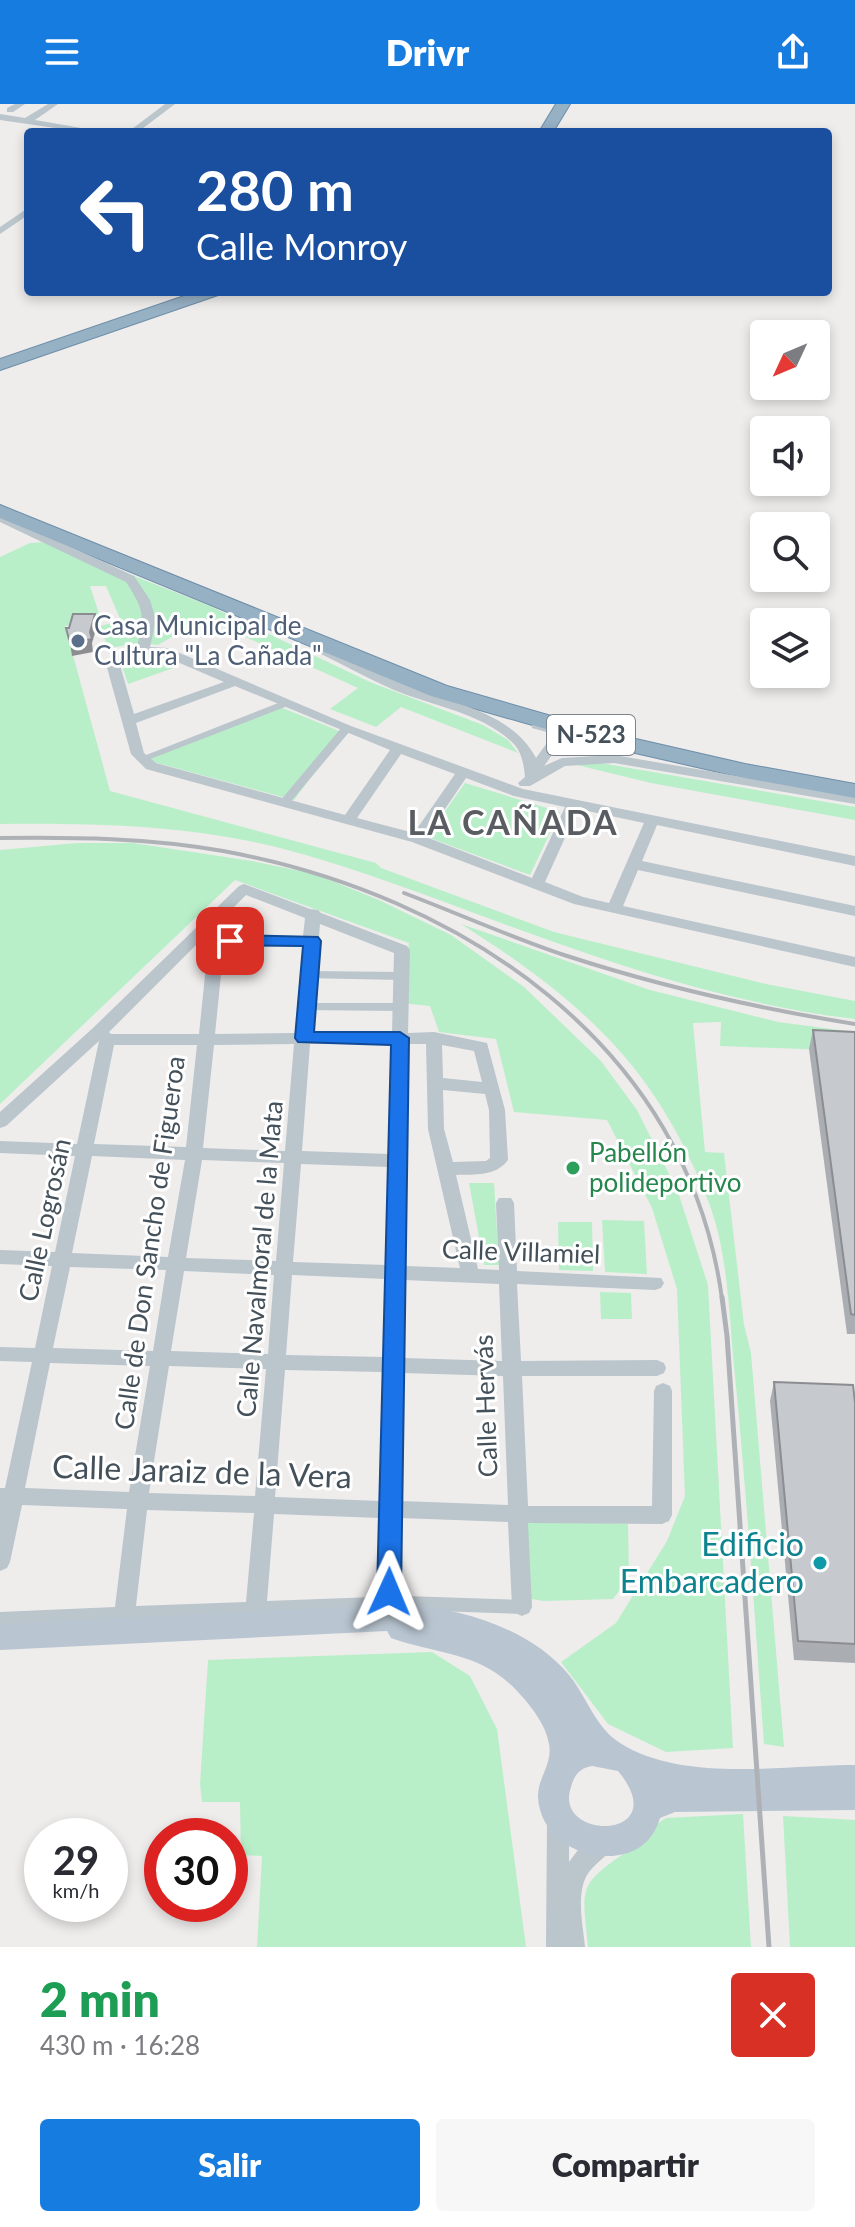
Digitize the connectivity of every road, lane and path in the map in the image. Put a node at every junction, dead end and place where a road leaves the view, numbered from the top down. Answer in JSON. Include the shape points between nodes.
{"nodes":[{"id":1,"x":21,"y":104,"type":"edge"},
{"id":2,"x":54,"y":104,"type":"edge"},
{"id":3,"x":171,"y":104,"type":"edge"},
{"id":4,"x":563,"y":104,"type":"edge"},
{"id":5,"x":5,"y":110,"type":"edge"},
{"id":6,"x":37,"y":115,"type":"junction"},
{"id":7,"x":0,"y":117,"type":"edge"},
{"id":8,"x":27,"y":121,"type":"junction"},
{"id":9,"x":73,"y":128,"type":"edge"},
{"id":10,"x":138,"y":128,"type":"edge"},
{"id":11,"x":548,"y":128,"type":"edge"},
{"id":12,"x":24,"y":214,"type":"edge"},
{"id":13,"x":0,"y":231,"type":"edge"},
{"id":14,"x":200,"y":296,"type":"edge"},
{"id":15,"x":0,"y":363,"type":"edge"},
{"id":16,"x":1,"y":513,"type":"edge"},
{"id":17,"x":232,"y":608,"type":"junction"},
{"id":18,"x":143,"y":649,"type":"junction"},
{"id":19,"x":326,"y":651,"type":"junction"},
{"id":20,"x":235,"y":682,"type":"junction"},
{"id":21,"x":439,"y":691,"type":"junction"},
{"id":22,"x":286,"y":703,"type":"junction"},
{"id":23,"x":128,"y":721,"type":"junction"},
{"id":24,"x":346,"y":729,"type":"junction"},
{"id":25,"x":559,"y":736,"type":"junction"},
{"id":26,"x":398,"y":749,"type":"junction"},
{"id":27,"x":141,"y":759,"type":"junction"},
{"id":28,"x":745,"y":771,"type":"junction"},
{"id":29,"x":462,"y":774,"type":"junction"},
{"id":30,"x":525,"y":783,"type":"junction"},
{"id":31,"x":855,"y":791,"type":"edge"},
{"id":32,"x":855,"y":799,"type":"edge"},
{"id":33,"x":284,"y":803,"type":"junction"},
{"id":34,"x":573,"y":805,"type":"junction"},
{"id":35,"x":348,"y":820,"type":"junction"},
{"id":36,"x":652,"y":820,"type":"junction"},
{"id":37,"x":417,"y":839,"type":"junction"},
{"id":38,"x":855,"y":861,"type":"edge"},
{"id":39,"x":633,"y":864,"type":"junction"},
{"id":40,"x":536,"y":885,"type":"junction"},
{"id":41,"x":614,"y":909,"type":"junction"},
{"id":42,"x":855,"y":911,"type":"edge"},
{"id":43,"x":313,"y":913,"type":"junction"},
{"id":44,"x":209,"y":935,"type":"junction"},
{"id":45,"x":312,"y":941,"type":"junction"},
{"id":46,"x":855,"y":962,"type":"edge"},
{"id":47,"x":308,"y":975,"type":"junction"},
{"id":48,"x":401,"y":976,"type":"junction"},
{"id":49,"x":306,"y":1007,"type":"junction"},
{"id":50,"x":401,"y":1007,"type":"junction"},
{"id":51,"x":103,"y":1036,"type":"junction"},
{"id":52,"x":304,"y":1038,"type":"junction"},
{"id":53,"x":400,"y":1038,"type":"junction"},
{"id":54,"x":434,"y":1038,"type":"junction"},
{"id":55,"x":206,"y":1039,"type":"junction"},
{"id":56,"x":435,"y":1083,"type":"junction"},
{"id":57,"x":492,"y":1089,"type":"junction"},
{"id":58,"x":0,"y":1122,"type":"edge"},
{"id":59,"x":0,"y":1147,"type":"edge"},
{"id":60,"x":87,"y":1149,"type":"junction"},
{"id":61,"x":194,"y":1154,"type":"junction"},
{"id":62,"x":294,"y":1158,"type":"junction"},
{"id":63,"x":398,"y":1161,"type":"junction"},
{"id":64,"x":446,"y":1169,"type":"junction"},
{"id":65,"x":505,"y":1203,"type":"dead end"},
{"id":66,"x":0,"y":1257,"type":"edge"},
{"id":67,"x":63,"y":1259,"type":"junction"},
{"id":68,"x":175,"y":1264,"type":"junction"},
{"id":69,"x":285,"y":1269,"type":"junction"},
{"id":70,"x":396,"y":1273,"type":"junction"},
{"id":71,"x":471,"y":1276,"type":"junction"},
{"id":72,"x":506,"y":1277,"type":"junction"},
{"id":73,"x":655,"y":1283,"type":"dead end"},
{"id":74,"x":0,"y":1354,"type":"edge"},
{"id":75,"x":44,"y":1354,"type":"junction"},
{"id":76,"x":160,"y":1359,"type":"junction"},
{"id":77,"x":277,"y":1360,"type":"junction"},
{"id":78,"x":393,"y":1366,"type":"junction"},
{"id":79,"x":510,"y":1367,"type":"junction"},
{"id":80,"x":657,"y":1368,"type":"dead end"},
{"id":81,"x":663,"y":1391,"type":"dead end"},
{"id":82,"x":6,"y":1496,"type":"edge"},
{"id":83,"x":139,"y":1500,"type":"junction"},
{"id":84,"x":267,"y":1504,"type":"junction"},
{"id":85,"x":391,"y":1507,"type":"junction"},
{"id":86,"x":516,"y":1514,"type":"junction"},
{"id":87,"x":0,"y":1562,"type":"edge"},
{"id":88,"x":405,"y":1603,"type":"dead end"},
{"id":89,"x":522,"y":1607,"type":"joint"},
{"id":90,"x":256,"y":1609,"type":"junction"},
{"id":91,"x":124,"y":1616,"type":"junction"},
{"id":92,"x":0,"y":1621,"type":"edge"},
{"id":93,"x":0,"y":1637,"type":"edge"},
{"id":94,"x":0,"y":1648,"type":"edge"},
{"id":95,"x":619,"y":1757,"type":"junction"},
{"id":96,"x":564,"y":1765,"type":"junction"},
{"id":97,"x":855,"y":1779,"type":"edge"},
{"id":98,"x":855,"y":1795,"type":"edge"},
{"id":99,"x":649,"y":1808,"type":"junction"},
{"id":100,"x":557,"y":1815,"type":"junction"},
{"id":101,"x":603,"y":1844,"type":"junction"},
{"id":102,"x":558,"y":1947,"type":"edge"},
{"id":103,"x":573,"y":1947,"type":"edge"}],
"edges":[{"from":1,"to":5,"type":"street"},
{"from":2,"to":6,"type":"street"},
{"from":3,"to":10,"type":"street"},
{"from":4,"to":11,"type":"highway"},
{"from":5,"to":6,"type":"street"},
{"from":6,"to":8,"type":"street"},
{"from":7,"to":8,"type":"street"},
{"from":8,"to":9,"type":"street"},
{"from":12,"to":13,"type":"street"},
{"from":14,"to":15,"type":"highway"},
{"from":16,"to":17,"type":"highway","number":"N-523"},
{"from":16,"to":18,"type":"street","via":[[130,579],[150,620]]},
{"from":17,"to":19,"type":"highway","number":"N-523"},
{"from":17,"to":21,"type":"highway","number":"N-523"},
{"from":18,"to":20,"type":"street","via":[[163,651]]},
{"from":18,"to":23,"type":"street","via":[[124,654],[113,664]]},
{"from":19,"to":25,"type":"highway","number":"N-523","via":[[454,702]]},
{"from":19,"to":30,"type":"street","via":[[399,687],[482,717],[519,741],[529,757]]},
{"from":20,"to":22,"type":"street"},
{"from":20,"to":23,"type":"street"},
{"from":21,"to":25,"type":"street","via":[[555,730]]},
{"from":21,"to":28,"type":"highway","number":"N-523","via":[[596,737]]},
{"from":22,"to":24,"type":"street"},
{"from":22,"to":27,"type":"street"},
{"from":23,"to":27,"type":"street"},
{"from":24,"to":26,"type":"street"},
{"from":24,"to":33,"type":"street"},
{"from":25,"to":28,"type":"street"},
{"from":25,"to":30,"type":"street"},
{"from":25,"to":32,"type":"highway","number":"N-523"},
{"from":26,"to":29,"type":"street"},
{"from":26,"to":35,"type":"street"},
{"from":27,"to":33,"type":"street"},
{"from":28,"to":31,"type":"highway","number":"N-523"},
{"from":29,"to":30,"type":"street"},
{"from":29,"to":37,"type":"street"},
{"from":30,"to":32,"type":"street","via":[[562,762],[614,759]]},
{"from":30,"to":34,"type":"street"},
{"from":33,"to":35,"type":"street"},
{"from":34,"to":36,"type":"street"},
{"from":34,"to":40,"type":"street"},
{"from":35,"to":37,"type":"street"},
{"from":36,"to":38,"type":"street"},
{"from":36,"to":39,"type":"street"},
{"from":37,"to":40,"type":"street"},
{"from":39,"to":41,"type":"street"},
{"from":39,"to":42,"type":"street"},
{"from":40,"to":41,"type":"street"},
{"from":41,"to":46,"type":"street"},
{"from":43,"to":44,"type":"street","via":[[244,889]]},
{"from":43,"to":45,"type":"street","name":"Calle Navalmoral de la Mata"},
{"from":43,"to":48,"type":"street","via":[[402,950]]},
{"from":44,"to":45,"type":"street"},
{"from":44,"to":51,"type":"street"},
{"from":44,"to":55,"type":"street","name":"Calle de Don Sancho de Figueroa"},
{"from":45,"to":47,"type":"street","name":"Calle Navalmoral de la Mata"},
{"from":47,"to":48,"type":"street"},
{"from":47,"to":49,"type":"street","name":"Calle Navalmoral de la Mata"},
{"from":48,"to":50,"type":"street"},
{"from":49,"to":50,"type":"street"},
{"from":49,"to":52,"type":"street","name":"Calle Navalmoral de la Mata"},
{"from":50,"to":53,"type":"street"},
{"from":51,"to":55,"type":"street"},
{"from":51,"to":58,"type":"street"},
{"from":51,"to":60,"type":"street","name":"Calle Logrosán"},
{"from":52,"to":53,"type":"street"},
{"from":52,"to":55,"type":"street"},
{"from":52,"to":62,"type":"street","name":"Calle Navalmoral de la Mata"},
{"from":53,"to":54,"type":"street"},
{"from":53,"to":63,"type":"street"},
{"from":54,"to":56,"type":"street"},
{"from":54,"to":57,"type":"street","via":[[481,1047]]},
{"from":55,"to":61,"type":"street","name":"Calle de Don Sancho de Figueroa"},
{"from":56,"to":57,"type":"street"},
{"from":56,"to":64,"type":"street","via":[[436,1129]]},
{"from":57,"to":64,"type":"street","via":[[499,1160],[490,1167]]},
{"from":59,"to":60,"type":"street"},
{"from":60,"to":61,"type":"street"},
{"from":60,"to":67,"type":"street","name":"Calle Logrosán"},
{"from":61,"to":62,"type":"street"},
{"from":61,"to":68,"type":"street","name":"Calle de Don Sancho de Figueroa"},
{"from":62,"to":63,"type":"street"},
{"from":62,"to":69,"type":"street","name":"Calle Navalmoral de la Mata"},
{"from":63,"to":70,"type":"street"},
{"from":64,"to":71,"type":"street"},
{"from":65,"to":72,"type":"street","name":"Calle Hervás"},
{"from":66,"to":67,"type":"street","name":"Calle Villamiel"},
{"from":67,"to":68,"type":"street","name":"Calle Villamiel"},
{"from":67,"to":75,"type":"street","name":"Calle Logrosán"},
{"from":68,"to":69,"type":"street","name":"Calle Villamiel"},
{"from":68,"to":76,"type":"street","name":"Calle de Don Sancho de Figueroa"},
{"from":69,"to":70,"type":"street","name":"Calle Villamiel"},
{"from":69,"to":77,"type":"street","name":"Calle Navalmoral de la Mata"},
{"from":70,"to":71,"type":"street","name":"Calle Villamiel"},
{"from":70,"to":78,"type":"street"},
{"from":71,"to":72,"type":"street","name":"Calle Villamiel"},
{"from":72,"to":73,"type":"street","name":"Calle Villamiel"},
{"from":72,"to":79,"type":"street","name":"Calle Hervás"},
{"from":74,"to":75,"type":"street"},
{"from":75,"to":76,"type":"street"},
{"from":75,"to":82,"type":"street","name":"Calle Logrosán"},
{"from":76,"to":77,"type":"street"},
{"from":76,"to":83,"type":"street","name":"Calle de Don Sancho de Figueroa"},
{"from":77,"to":78,"type":"street"},
{"from":77,"to":84,"type":"street","name":"Calle Navalmoral de la Mata"},
{"from":78,"to":79,"type":"street"},
{"from":78,"to":85,"type":"street"},
{"from":79,"to":80,"type":"street"},
{"from":79,"to":86,"type":"street","name":"Calle Hervás"},
{"from":81,"to":86,"type":"street","name":"Calle Jaraiz de la Vera","via":[[662,1515]]},
{"from":82,"to":83,"type":"street","name":"Calle Jaraiz de la Vera"},
{"from":82,"to":87,"type":"street","name":"Calle Logrosán"},
{"from":83,"to":84,"type":"street","name":"Calle Jaraiz de la Vera"},
{"from":83,"to":91,"type":"street","name":"Calle de Don Sancho de Figueroa"},
{"from":84,"to":85,"type":"street","name":"Calle Jaraiz de la Vera"},
{"from":84,"to":90,"type":"street","name":"Calle Navalmoral de la Mata"},
{"from":85,"to":86,"type":"street","name":"Calle Jaraiz de la Vera"},
{"from":85,"to":90,"type":"street","via":[[389,1592],[379,1606]]},
{"from":86,"to":89,"type":"street","name":"Calle Hervás"},
{"from":88,"to":89,"type":"street"},
{"from":90,"to":91,"type":"street"},
{"from":91,"to":92,"type":"street"},
{"from":93,"to":95,"type":"main road","via":[[435,1618],[475,1629],[520,1653],[557,1683],[585,1728]]},
{"from":94,"to":96,"type":"main road","via":[[402,1629],[442,1636],[511,1664],[545,1699],[567,1743]]},
{"from":95,"to":96,"type":"main road","via":[[591,1751]]},
{"from":95,"to":97,"type":"main road","via":[[675,1779]]},
{"from":95,"to":99,"type":"main road","via":[[644,1778]]},
{"from":96,"to":100,"type":"main road","via":[[554,1782]]},
{"from":98,"to":99,"type":"main road","via":[[674,1797]]},
{"from":99,"to":101,"type":"main road","via":[[635,1833]]},
{"from":100,"to":101,"type":"main road","via":[[571,1832]]},
{"from":100,"to":102,"type":"street"},
{"from":101,"to":103,"type":"street","via":[[575,1869]]}]}
